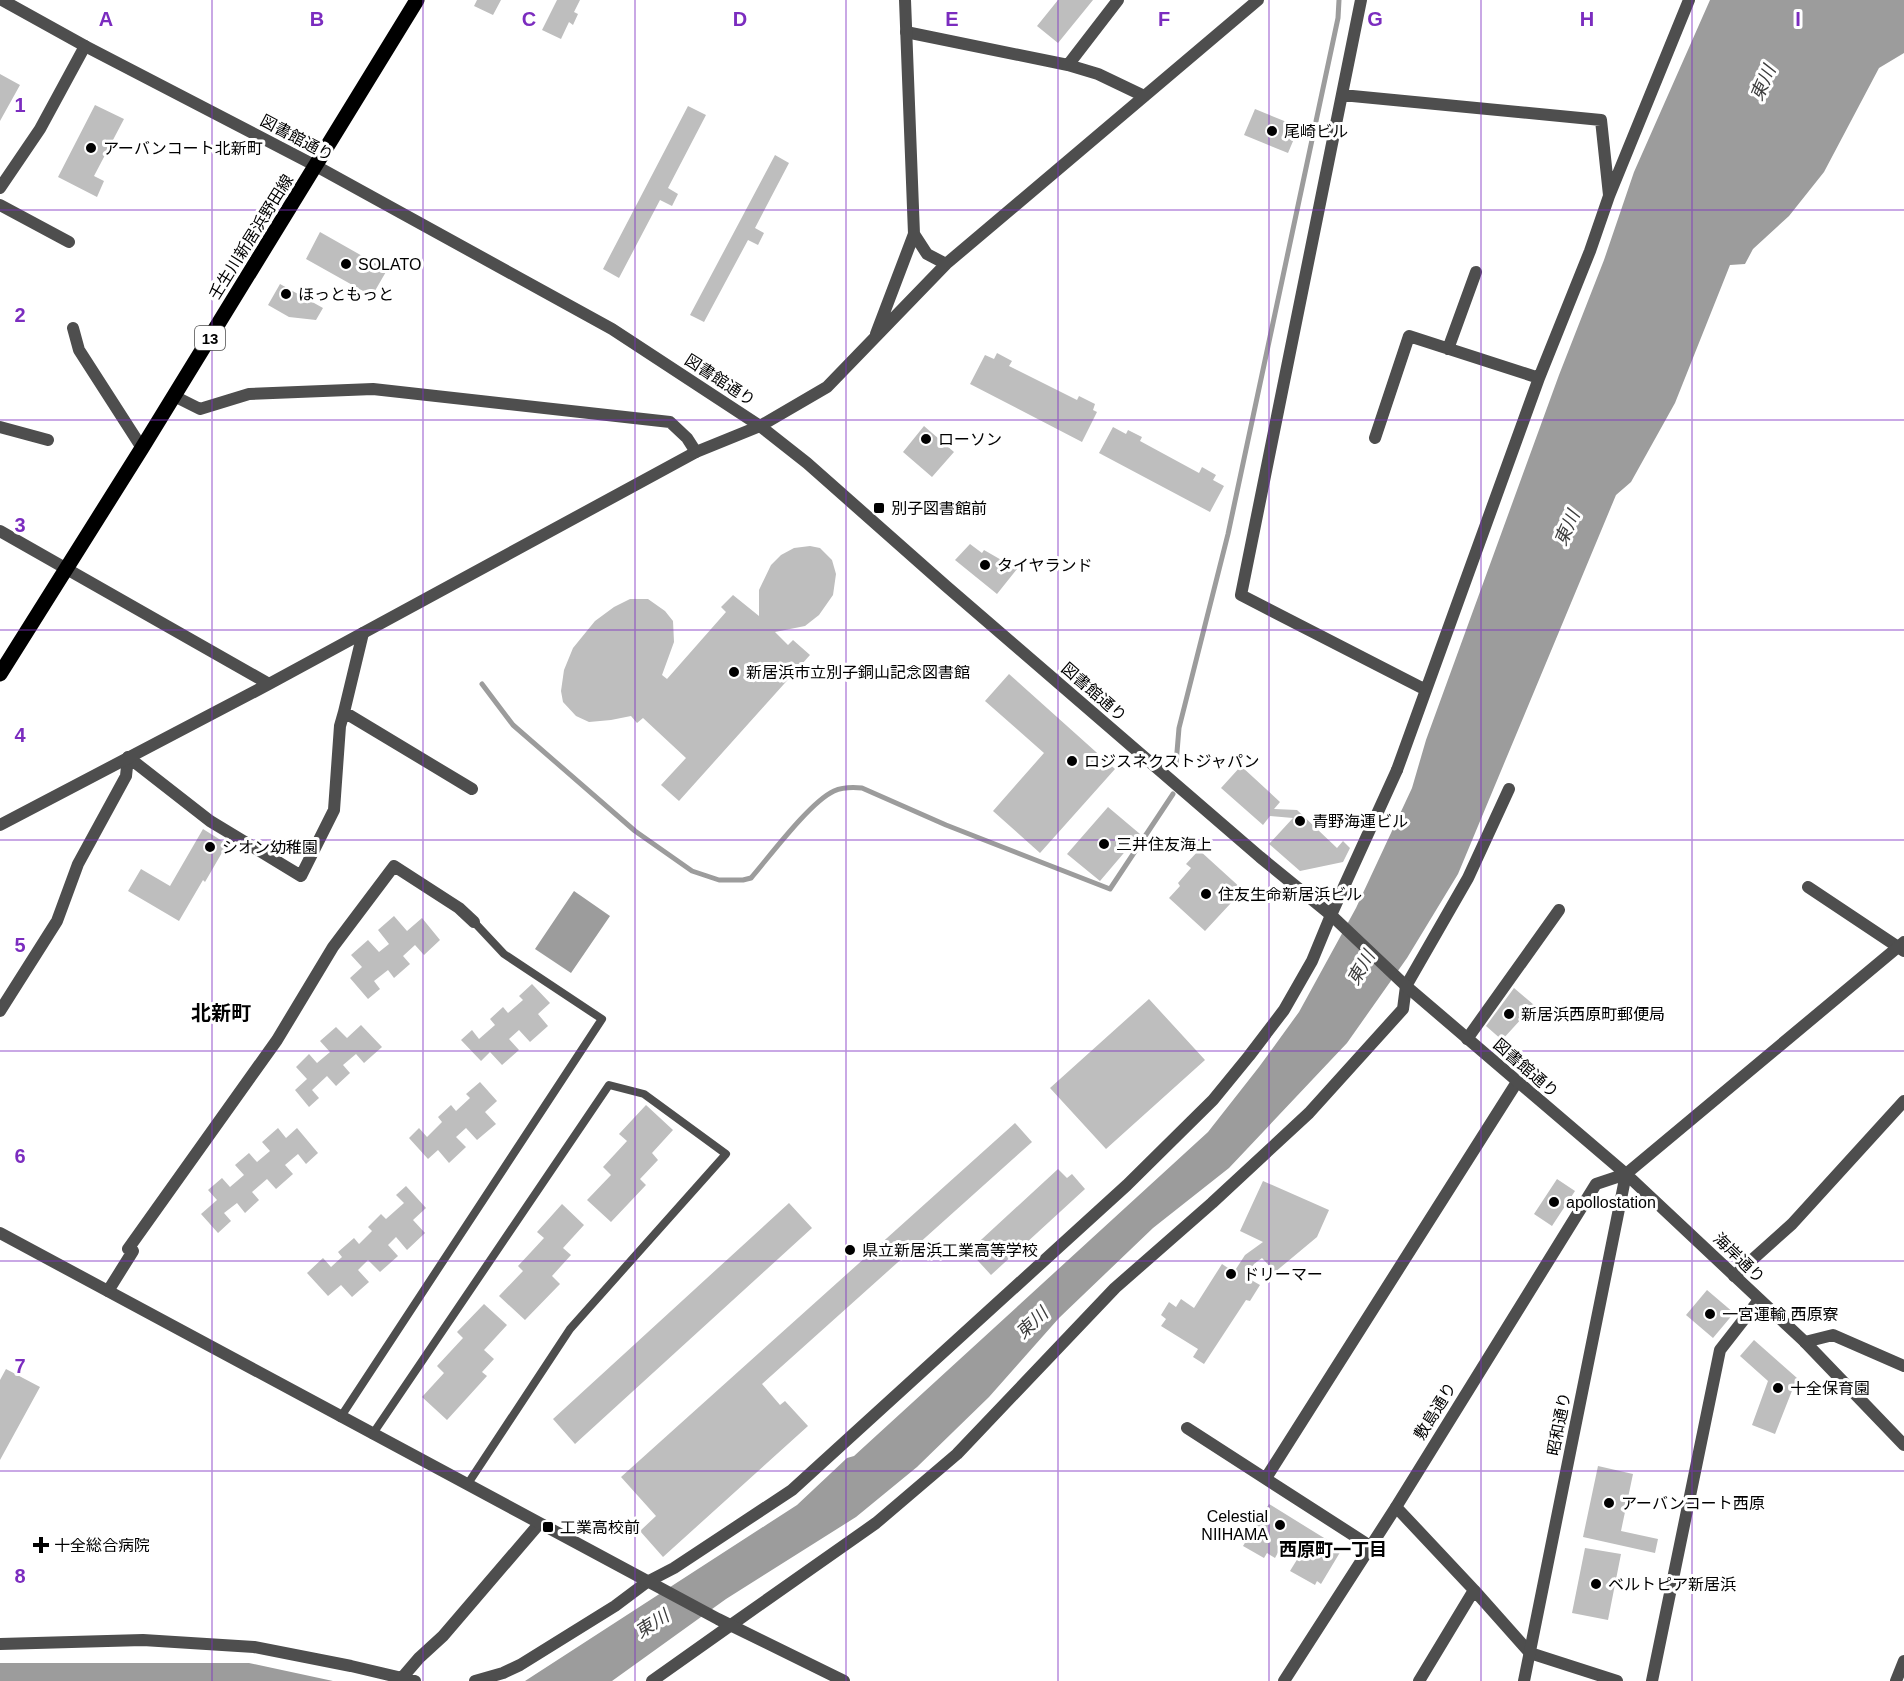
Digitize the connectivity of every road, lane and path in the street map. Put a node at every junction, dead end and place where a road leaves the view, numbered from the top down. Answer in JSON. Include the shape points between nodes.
{"nodes":[{"id":1,"x":2,"y":0,"type":"edge"},
{"id":2,"x":417,"y":0,"type":"edge"},
{"id":3,"x":905,"y":0,"type":"edge"},
{"id":4,"x":1118,"y":0,"type":"edge"},
{"id":5,"x":1258,"y":0,"type":"edge"},
{"id":6,"x":1361,"y":0,"type":"edge"},
{"id":7,"x":1689,"y":0,"type":"edge"},
{"id":8,"x":906,"y":32,"type":"junction"},
{"id":9,"x":85,"y":46,"type":"junction"},
{"id":10,"x":1068,"y":64,"type":"junction"},
{"id":11,"x":1342,"y":95,"type":"junction"},
{"id":12,"x":1144,"y":96,"type":"junction"},
{"id":13,"x":316,"y":166,"type":"junction"},
{"id":14,"x":0,"y":188,"type":"edge"},
{"id":15,"x":1609,"y":196,"type":"junction"},
{"id":16,"x":0,"y":205,"type":"edge"},
{"id":17,"x":914,"y":234,"type":"junction"},
{"id":18,"x":69,"y":242,"type":"dead end"},
{"id":19,"x":946,"y":264,"type":"junction"},
{"id":20,"x":1476,"y":272,"type":"dead end"},
{"id":21,"x":73,"y":328,"type":"dead end"},
{"id":22,"x":874,"y":339,"type":"junction"},
{"id":23,"x":1448,"y":349,"type":"junction"},
{"id":24,"x":1539,"y":378,"type":"junction"},
{"id":25,"x":174,"y":396,"type":"junction"},
{"id":26,"x":760,"y":426,"type":"junction"},
{"id":27,"x":0,"y":427,"type":"edge"},
{"id":28,"x":1375,"y":438,"type":"dead end"},
{"id":29,"x":48,"y":440,"type":"dead end"},
{"id":30,"x":142,"y":448,"type":"junction"},
{"id":31,"x":696,"y":452,"type":"junction"},
{"id":32,"x":0,"y":531,"type":"edge"},
{"id":33,"x":66,"y":569,"type":"junction"},
{"id":34,"x":363,"y":633,"type":"junction"},
{"id":35,"x":0,"y":674,"type":"edge"},
{"id":36,"x":269,"y":684,"type":"junction"},
{"id":37,"x":1426,"y":690,"type":"junction"},
{"id":38,"x":344,"y":712,"type":"junction"},
{"id":39,"x":128,"y":757,"type":"junction"},
{"id":40,"x":472,"y":789,"type":"dead end"},
{"id":41,"x":1509,"y":789,"type":"dead end"},
{"id":42,"x":0,"y":825,"type":"edge"},
{"id":43,"x":1808,"y":887,"type":"dead end"},
{"id":44,"x":1559,"y":910,"type":"dead end"},
{"id":45,"x":1331,"y":915,"type":"junction"},
{"id":46,"x":474,"y":922,"type":"joint"},
{"id":47,"x":1902,"y":947,"type":"edge"},
{"id":48,"x":1406,"y":986,"type":"junction"},
{"id":49,"x":0,"y":1011,"type":"edge"},
{"id":50,"x":1467,"y":1039,"type":"junction"},
{"id":51,"x":1517,"y":1082,"type":"junction"},
{"id":52,"x":1904,"y":1101,"type":"edge"},
{"id":53,"x":1626,"y":1174,"type":"junction"},
{"id":54,"x":0,"y":1233,"type":"edge"},
{"id":55,"x":1734,"y":1276,"type":"junction"},
{"id":56,"x":108,"y":1292,"type":"junction"},
{"id":57,"x":1759,"y":1300,"type":"junction"},
{"id":58,"x":1805,"y":1342,"type":"junction"},
{"id":59,"x":1904,"y":1366,"type":"edge"},
{"id":60,"x":340,"y":1418,"type":"junction"},
{"id":61,"x":1187,"y":1428,"type":"dead end"},
{"id":62,"x":372,"y":1435,"type":"junction"},
{"id":63,"x":1904,"y":1445,"type":"edge"},
{"id":64,"x":1266,"y":1478,"type":"junction"},
{"id":65,"x":467,"y":1485,"type":"junction"},
{"id":66,"x":1395,"y":1507,"type":"junction"},
{"id":67,"x":539,"y":1524,"type":"junction"},
{"id":68,"x":1370,"y":1546,"type":"junction"},
{"id":69,"x":647,"y":1582,"type":"junction"},
{"id":70,"x":1474,"y":1590,"type":"junction"},
{"id":71,"x":731,"y":1625,"type":"junction"},
{"id":72,"x":0,"y":1644,"type":"edge"},
{"id":73,"x":1530,"y":1653,"type":"junction"},
{"id":74,"x":1904,"y":1661,"type":"edge"},
{"id":75,"x":401,"y":1679,"type":"junction"},
{"id":76,"x":415,"y":1681,"type":"edge"},
{"id":77,"x":475,"y":1681,"type":"edge"},
{"id":78,"x":652,"y":1681,"type":"edge"},
{"id":79,"x":844,"y":1681,"type":"edge"},
{"id":80,"x":1284,"y":1681,"type":"edge"},
{"id":81,"x":1419,"y":1681,"type":"edge"},
{"id":82,"x":1524,"y":1681,"type":"edge"},
{"id":83,"x":1617,"y":1681,"type":"edge"},
{"id":84,"x":1652,"y":1681,"type":"edge"},
{"id":85,"x":1896,"y":1681,"type":"edge"}],
"edges":[{"from":1,"to":9,"type":"street","name":"図書館通り"},
{"from":2,"to":13,"type":"main road","name":"壬生川新居浜野田線","number":"13"},
{"from":3,"to":8,"type":"street"},
{"from":4,"to":10,"type":"street"},
{"from":5,"to":12,"type":"street"},
{"from":6,"to":11,"type":"street"},
{"from":7,"to":15,"type":"street"},
{"from":8,"to":10,"type":"street"},
{"from":8,"to":17,"type":"street"},
{"from":9,"to":13,"type":"street","name":"図書館通り"},
{"from":9,"to":14,"type":"street","via":[[40,129]]},
{"from":10,"to":12,"type":"street"},
{"from":11,"to":15,"type":"street","via":[[1601,120]]},
{"from":11,"to":37,"type":"street","via":[[1241,595]]},
{"from":12,"to":19,"type":"street"},
{"from":13,"to":25,"type":"main road","name":"壬生川新居浜野田線","number":"13"},
{"from":13,"to":26,"type":"street","name":"図書館通り","via":[[612,329]]},
{"from":15,"to":24,"type":"street"},
{"from":16,"to":18,"type":"street"},
{"from":17,"to":19,"type":"street","via":[[927,254]]},
{"from":17,"to":22,"type":"street"},
{"from":19,"to":22,"type":"street"},
{"from":20,"to":23,"type":"street"},
{"from":21,"to":30,"type":"street","via":[[79,350]]},
{"from":22,"to":26,"type":"street","via":[[827,387]]},
{"from":23,"to":24,"type":"street"},
{"from":23,"to":28,"type":"street","via":[[1409,336]]},
{"from":24,"to":37,"type":"street"},
{"from":25,"to":30,"type":"main road","name":"壬生川新居浜野田線","number":"13"},
{"from":25,"to":31,"type":"street","via":[[201,409],[249,394],[373,389],[461,397],[670,422]]},
{"from":26,"to":31,"type":"street"},
{"from":26,"to":45,"type":"street","name":"図書館通り"},
{"from":27,"to":29,"type":"street"},
{"from":30,"to":33,"type":"main road","name":"壬生川新居浜野田線","number":"13"},
{"from":31,"to":34,"type":"street"},
{"from":32,"to":33,"type":"street"},
{"from":33,"to":35,"type":"main road","name":"壬生川新居浜野田線","number":"13"},
{"from":33,"to":36,"type":"street"},
{"from":34,"to":36,"type":"street"},
{"from":34,"to":38,"type":"street"},
{"from":36,"to":39,"type":"street"},
{"from":37,"to":45,"type":"street","via":[[1397,770]]},
{"from":38,"to":39,"type":"street","via":[[339,726],[334,810],[301,876],[210,821]]},
{"from":38,"to":40,"type":"street"},
{"from":39,"to":42,"type":"street"},
{"from":39,"to":49,"type":"street","via":[[126,776],[78,864],[57,921]]},
{"from":41,"to":48,"type":"street","via":[[1468,878]]},
{"from":43,"to":47,"type":"street"},
{"from":44,"to":50,"type":"street"},
{"from":45,"to":48,"type":"street","name":"図書館通り"},
{"from":45,"to":69,"type":"street","via":[[1312,961],[1284,1010],[1213,1100],[1127,1185],[792,1490]]},
{"from":46,"to":56,"type":"street","via":[[394,866],[333,947],[277,1040],[128,1249],[133,1251]]},
{"from":46,"to":60,"type":"lane","via":[[504,954],[602,1019]]},
{"from":47,"to":53,"type":"street"},
{"from":48,"to":50,"type":"street","name":"図書館通り"},
{"from":48,"to":71,"type":"street","via":[[1403,1009],[1309,1113],[1114,1288],[957,1454],[876,1523]]},
{"from":50,"to":51,"type":"street","name":"図書館通り"},
{"from":51,"to":53,"type":"street","name":"図書館通り"},
{"from":51,"to":64,"type":"street"},
{"from":52,"to":55,"type":"street","via":[[1792,1224]]},
{"from":53,"to":55,"type":"street","name":"海岸通り"},
{"from":53,"to":66,"type":"street","name":"敷島通り","via":[[1596,1184]]},
{"from":53,"to":73,"type":"street","name":"昭和通り"},
{"from":54,"to":56,"type":"street"},
{"from":55,"to":57,"type":"street","name":"海岸通り"},
{"from":56,"to":60,"type":"street"},
{"from":57,"to":58,"type":"street","name":"海岸通り"},
{"from":57,"to":84,"type":"street","via":[[1720,1350]]},
{"from":58,"to":59,"type":"street","via":[[1833,1335]]},
{"from":58,"to":63,"type":"street","name":"海岸通り"},
{"from":60,"to":62,"type":"street"},
{"from":61,"to":64,"type":"street"},
{"from":62,"to":65,"type":"street"},
{"from":62,"to":65,"type":"lane","via":[[609,1085],[644,1094],[726,1154],[570,1329]]},
{"from":64,"to":68,"type":"street"},
{"from":65,"to":67,"type":"street"},
{"from":66,"to":68,"type":"street","name":"敷島通り"},
{"from":66,"to":70,"type":"street"},
{"from":67,"to":69,"type":"street"},
{"from":67,"to":75,"type":"street"},
{"from":68,"to":80,"type":"street","name":"敷島通り"},
{"from":69,"to":71,"type":"street"},
{"from":69,"to":77,"type":"street","via":[[520,1665]]},
{"from":70,"to":73,"type":"street"},
{"from":70,"to":81,"type":"street"},
{"from":71,"to":78,"type":"street"},
{"from":71,"to":79,"type":"street"},
{"from":72,"to":75,"type":"street","via":[[143,1640],[254,1647]]},
{"from":73,"to":82,"type":"street","name":"昭和通り"},
{"from":73,"to":83,"type":"street"},
{"from":74,"to":85,"type":"street"},
{"from":75,"to":76,"type":"street"}]}
